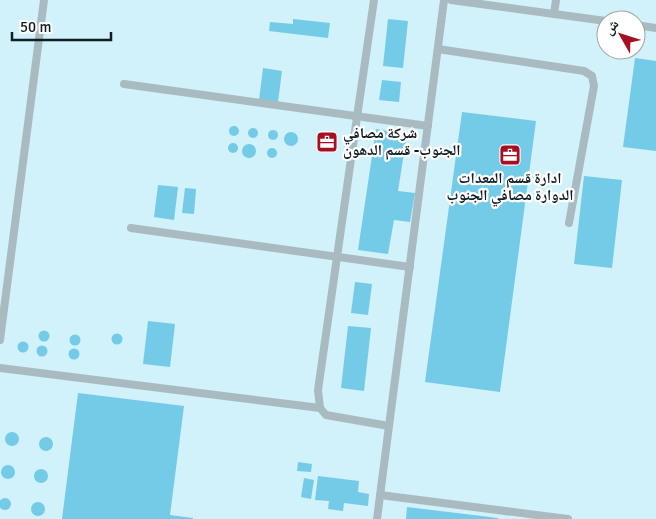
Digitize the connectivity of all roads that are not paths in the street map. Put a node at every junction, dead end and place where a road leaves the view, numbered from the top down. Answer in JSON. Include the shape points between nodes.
{"nodes":[{"id":1,"x":44,"y":0,"type":"edge"},
{"id":2,"x":374,"y":0,"type":"edge"},
{"id":3,"x":444,"y":0,"type":"edge"},
{"id":4,"x":451,"y":0,"type":"edge"},
{"id":5,"x":556,"y":0,"type":"edge"},
{"id":6,"x":554,"y":14,"type":"junction"},
{"id":7,"x":596,"y":20,"type":"edge"},
{"id":8,"x":438,"y":49,"type":"junction"},
{"id":9,"x":124,"y":84,"type":"dead end"},
{"id":10,"x":357,"y":117,"type":"junction"},
{"id":11,"x":428,"y":126,"type":"junction"},
{"id":12,"x":569,"y":223,"type":"dead end"},
{"id":13,"x":132,"y":228,"type":"dead end"},
{"id":14,"x":337,"y":256,"type":"junction"},
{"id":15,"x":410,"y":267,"type":"junction"},
{"id":16,"x":0,"y":340,"type":"edge"},
{"id":17,"x":0,"y":368,"type":"edge"},
{"id":18,"x":320,"y":408,"type":"junction"},
{"id":19,"x":389,"y":426,"type":"junction"},
{"id":20,"x":380,"y":496,"type":"junction"},
{"id":21,"x":377,"y":519,"type":"edge"},
{"id":22,"x":568,"y":519,"type":"edge"}],
"edges":[{"from":1,"to":16,"type":"lane"},
{"from":2,"to":10,"type":"lane"},
{"from":3,"to":8,"type":"lane"},
{"from":4,"to":6,"type":"lane"},
{"from":5,"to":6,"type":"lane"},
{"from":6,"to":7,"type":"lane"},
{"from":8,"to":11,"type":"lane"},
{"from":8,"to":12,"type":"lane","via":[[584,71],[592,76],[594,86]]},
{"from":9,"to":10,"type":"lane"},
{"from":10,"to":11,"type":"lane"},
{"from":10,"to":14,"type":"lane"},
{"from":11,"to":15,"type":"lane"},
{"from":13,"to":14,"type":"lane"},
{"from":14,"to":15,"type":"lane"},
{"from":14,"to":18,"type":"lane","via":[[318,390]]},
{"from":15,"to":19,"type":"lane"},
{"from":17,"to":18,"type":"lane"},
{"from":18,"to":19,"type":"lane","via":[[326,415]]},
{"from":19,"to":20,"type":"lane"},
{"from":20,"to":21,"type":"lane"},
{"from":20,"to":22,"type":"lane"}]}
